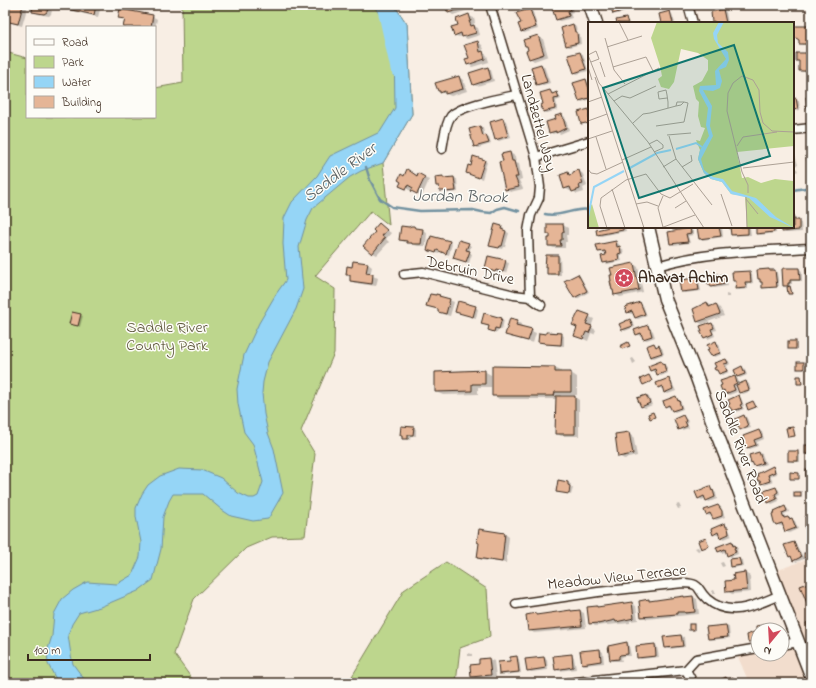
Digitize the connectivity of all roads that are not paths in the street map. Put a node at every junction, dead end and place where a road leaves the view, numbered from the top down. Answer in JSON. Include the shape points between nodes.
{"nodes":[{"id":1,"x":490,"y":5,"type":"edge"},
{"id":2,"x":590,"y":5,"type":"edge"},
{"id":3,"x":688,"y":5,"type":"edge"},
{"id":4,"x":596,"y":22,"type":"edge"},
{"id":5,"x":693,"y":22,"type":"edge"},
{"id":6,"x":516,"y":95,"type":"junction"},
{"id":7,"x":811,"y":128,"type":"edge"},
{"id":8,"x":794,"y":130,"type":"edge"},
{"id":9,"x":588,"y":142,"type":"edge"},
{"id":10,"x":442,"y":149,"type":"dead end"},
{"id":11,"x":536,"y":157,"type":"junction"},
{"id":12,"x":648,"y":228,"type":"edge"},
{"id":13,"x":811,"y":248,"type":"edge"},
{"id":14,"x":656,"y":266,"type":"junction"},
{"id":15,"x":404,"y":274,"type":"dead end"},
{"id":16,"x":530,"y":297,"type":"junction"},
{"id":17,"x":541,"y":305,"type":"dead end"},
{"id":18,"x":780,"y":595,"type":"junction"},
{"id":19,"x":516,"y":604,"type":"dead end"},
{"id":20,"x":798,"y":642,"type":"junction"},
{"id":21,"x":790,"y":644,"type":"edge"},
{"id":22,"x":750,"y":649,"type":"edge"},
{"id":23,"x":686,"y":670,"type":"junction"},
{"id":24,"x":811,"y":675,"type":"edge"},
{"id":25,"x":567,"y":683,"type":"edge"},
{"id":26,"x":693,"y":683,"type":"edge"}],
"edges":[{"from":1,"to":6,"type":"street","name":"Landzettel Way"},
{"from":2,"to":4,"type":"main road"},
{"from":3,"to":5,"type":"street"},
{"from":6,"to":10,"type":"street","via":[[469,106],[452,115],[447,124]]},
{"from":6,"to":11,"type":"street","name":"Landzettel Way"},
{"from":7,"to":8,"type":"street"},
{"from":9,"to":11,"type":"street"},
{"from":11,"to":16,"type":"street","name":"Landzettel Way","via":[[540,187],[528,231]]},
{"from":12,"to":14,"type":"main road","name":"Saddle River Road"},
{"from":13,"to":14,"type":"street","via":[[718,253]]},
{"from":14,"to":18,"type":"main road","name":"Saddle River Road","via":[[664,298]]},
{"from":15,"to":16,"type":"street","name":"Debruin Drive","via":[[423,272]]},
{"from":16,"to":17,"type":"street"},
{"from":18,"to":19,"type":"street","name":"Meadow View Terrace","via":[[748,608],[726,608],[716,606],[706,598],[698,586],[683,583]]},
{"from":18,"to":20,"type":"main road","name":"Saddle River Road"},
{"from":20,"to":21,"type":"street"},
{"from":20,"to":24,"type":"main road","name":"Saddle River Road"},
{"from":22,"to":23,"type":"street","via":[[696,659]]},
{"from":23,"to":25,"type":"street"},
{"from":23,"to":26,"type":"street"}]}
